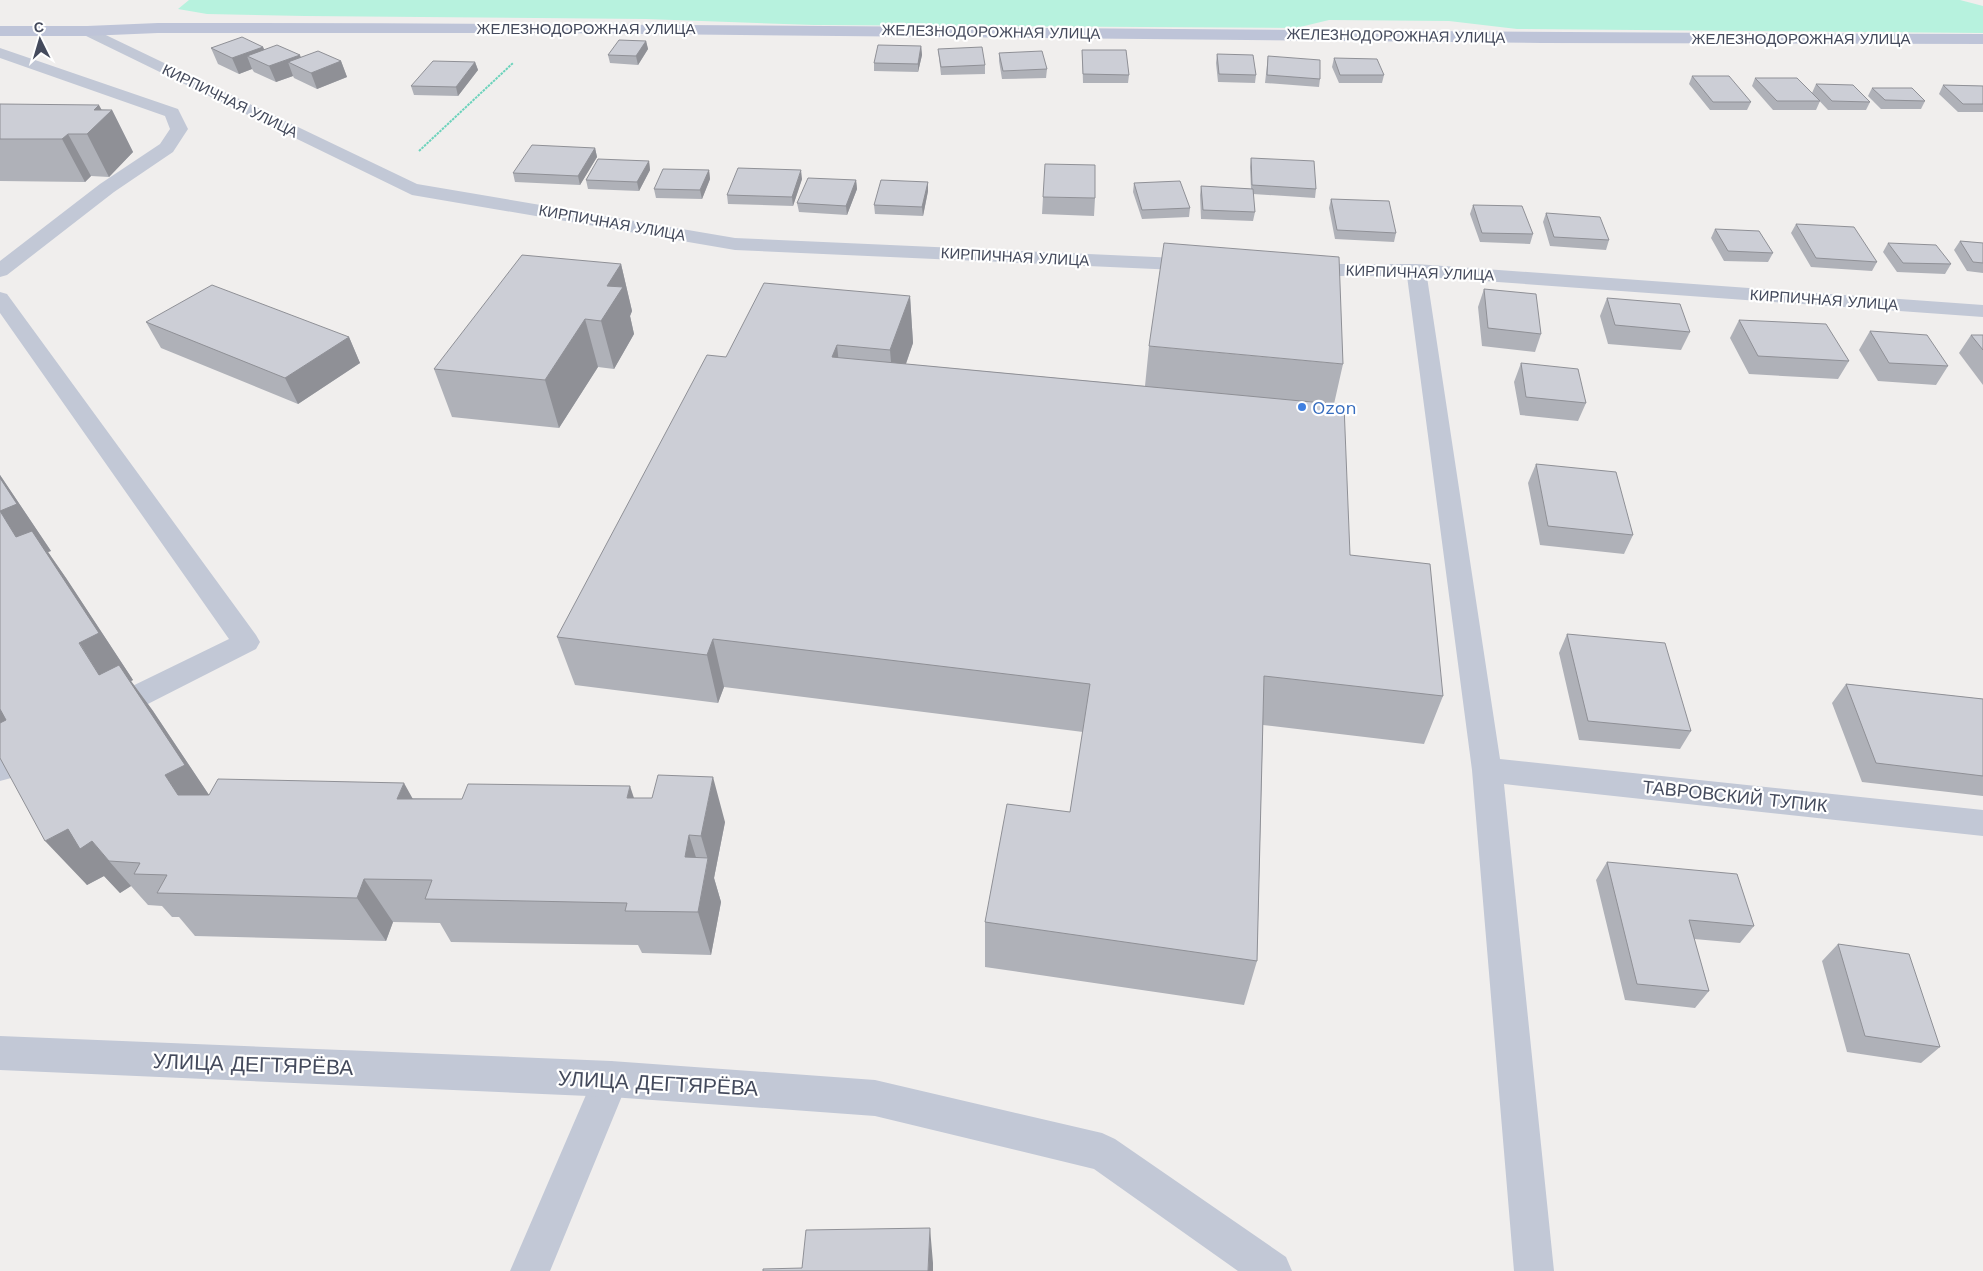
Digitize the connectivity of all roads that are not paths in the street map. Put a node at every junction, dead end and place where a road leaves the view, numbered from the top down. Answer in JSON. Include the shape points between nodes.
{"nodes":[{"id":1,"x":0,"y":31,"type":"edge"},
{"id":2,"x":87,"y":31,"type":"junction"},
{"id":3,"x":1983,"y":39,"type":"edge"},
{"id":4,"x":0,"y":54,"type":"edge"},
{"id":5,"x":1218,"y":266,"type":"edge"},
{"id":6,"x":1287,"y":269,"type":"edge"},
{"id":7,"x":1416,"y":270,"type":"junction"},
{"id":8,"x":0,"y":271,"type":"edge"},
{"id":9,"x":0,"y":298,"type":"edge"},
{"id":10,"x":1983,"y":311,"type":"edge"},
{"id":11,"x":128,"y":702,"type":"edge"},
{"id":12,"x":1488,"y":770,"type":"junction"},
{"id":13,"x":1983,"y":823,"type":"edge"},
{"id":14,"x":0,"y":1053,"type":"edge"},
{"id":15,"x":611,"y":1079,"type":"junction"},
{"id":16,"x":530,"y":1271,"type":"edge"},
{"id":17,"x":1272,"y":1271,"type":"edge"},
{"id":18,"x":1534,"y":1271,"type":"edge"}],
"edges":[{"from":1,"to":2,"type":"street","name":"ЖЕЛЕЗНОДОРОЖНАЯ УЛИЦА"},
{"from":2,"to":3,"type":"street","name":"ЖЕЛЕЗНОДОРОЖНАЯ УЛИЦА","via":[[158,28],[550,28]]},
{"from":2,"to":5,"type":"street","name":"КИРПИЧНАЯ УЛИЦА","via":[[412,189],[735,244]]},
{"from":4,"to":8,"type":"street","via":[[172,113],[179,129],[167,148],[107,188]]},
{"from":6,"to":7,"type":"street","name":"КИРПИЧНАЯ УЛИЦА"},
{"from":7,"to":10,"type":"street","name":"КИРПИЧНАЯ УЛИЦА"},
{"from":7,"to":12,"type":"street"},
{"from":9,"to":11,"type":"street","via":[[246,642]]},
{"from":12,"to":13,"type":"street","name":"ТАВРОВСКИЙ ТУПИК"},
{"from":12,"to":18,"type":"street"},
{"from":14,"to":15,"type":"street","name":"УЛИЦА ДЕГТЯРЁВА"},
{"from":15,"to":16,"type":"street"},
{"from":15,"to":17,"type":"street","name":"УЛИЦА ДЕГТЯРЁВА","via":[[875,1098],[1102,1152]]}]}
